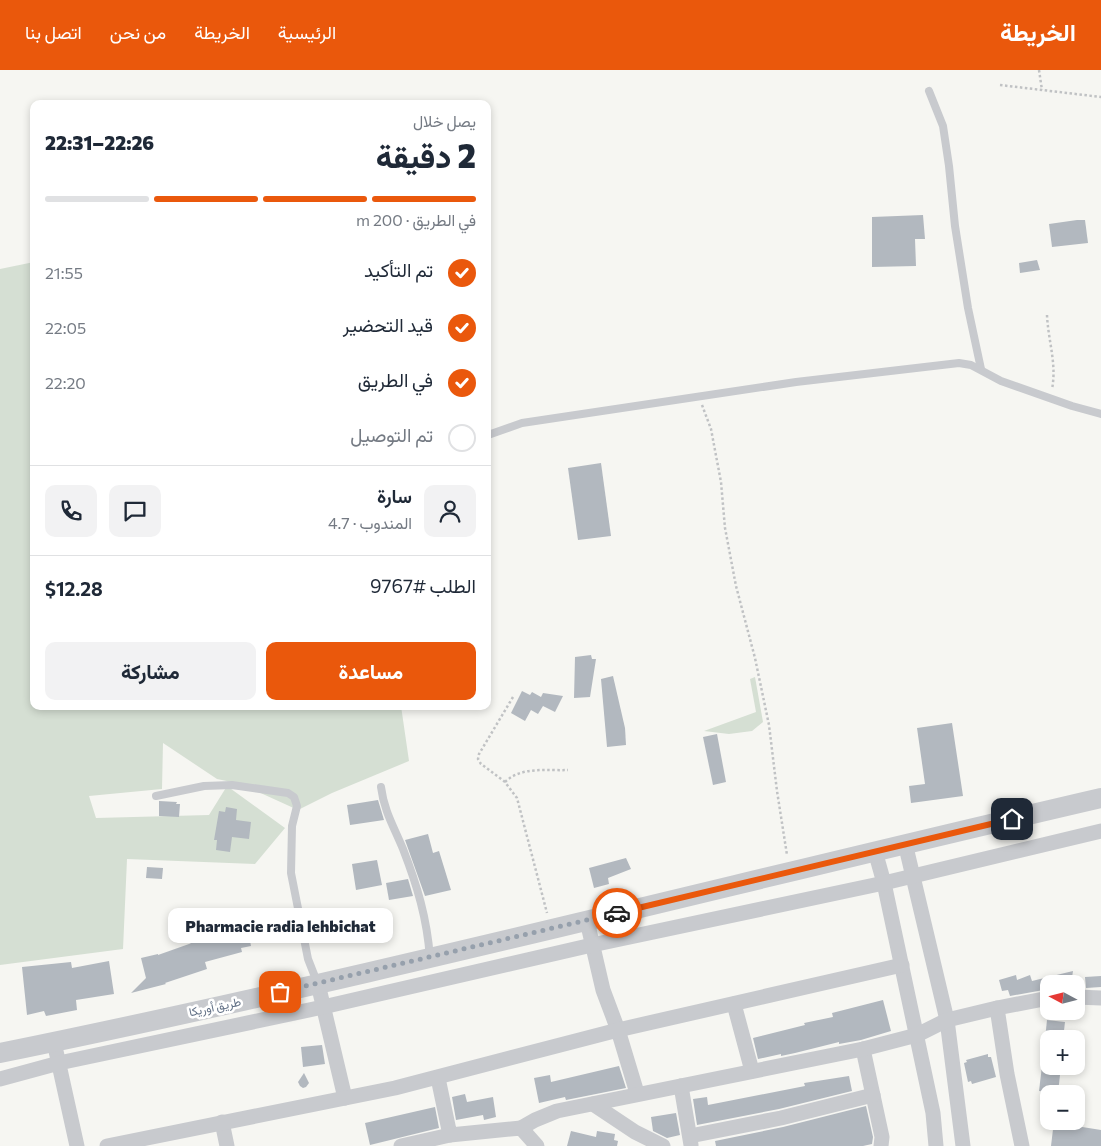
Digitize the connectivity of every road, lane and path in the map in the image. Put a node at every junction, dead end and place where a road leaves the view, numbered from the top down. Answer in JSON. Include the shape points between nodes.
{"nodes":[{"id":1,"x":1039,"y":70,"type":"edge"},
{"id":2,"x":1000,"y":85,"type":"dead end"},
{"id":3,"x":1042,"y":90,"type":"junction"},
{"id":4,"x":929,"y":91,"type":"dead end"},
{"id":5,"x":1101,"y":97,"type":"edge"},
{"id":6,"x":1047,"y":315,"type":"dead end"},
{"id":7,"x":981,"y":369,"type":"junction"},
{"id":8,"x":699,"y":397,"type":"junction"},
{"id":9,"x":1050,"y":398,"type":"junction"},
{"id":10,"x":1101,"y":414,"type":"edge"},
{"id":11,"x":491,"y":434,"type":"edge"},
{"id":12,"x":513,"y":697,"type":"dead end"},
{"id":13,"x":568,"y":770,"type":"dead end"},
{"id":14,"x":505,"y":782,"type":"junction"},
{"id":15,"x":381,"y":787,"type":"dead end"},
{"id":16,"x":156,"y":796,"type":"dead end"},
{"id":17,"x":1101,"y":798,"type":"edge"},
{"id":18,"x":1101,"y":832,"type":"edge"},
{"id":19,"x":905,"y":844,"type":"junction"},
{"id":20,"x":875,"y":850,"type":"junction"},
{"id":21,"x":790,"y":872,"type":"junction"},
{"id":22,"x":913,"y":876,"type":"junction"},
{"id":23,"x":884,"y":883,"type":"junction"},
{"id":24,"x":587,"y":921,"type":"junction"},
{"id":25,"x":551,"y":929,"type":"junction"},
{"id":26,"x":592,"y":945,"type":"junction"},
{"id":27,"x":430,"y":958,"type":"junction"},
{"id":28,"x":902,"y":965,"type":"junction"},
{"id":29,"x":318,"y":984,"type":"junction"},
{"id":30,"x":1085,"y":997,"type":"edge"},
{"id":31,"x":1101,"y":998,"type":"edge"},
{"id":32,"x":1040,"y":1000,"type":"edge"},
{"id":33,"x":734,"y":1004,"type":"junction"},
{"id":34,"x":323,"y":1006,"type":"junction"},
{"id":35,"x":997,"y":1008,"type":"junction"},
{"id":36,"x":947,"y":1020,"type":"junction"},
{"id":37,"x":618,"y":1030,"type":"junction"},
{"id":38,"x":917,"y":1035,"type":"junction"},
{"id":39,"x":54,"y":1042,"type":"junction"},
{"id":40,"x":863,"y":1049,"type":"junction"},
{"id":41,"x":0,"y":1053,"type":"edge"},
{"id":42,"x":59,"y":1063,"type":"junction"},
{"id":43,"x":752,"y":1071,"type":"junction"},
{"id":44,"x":438,"y":1078,"type":"junction"},
{"id":45,"x":0,"y":1079,"type":"edge"},
{"id":46,"x":681,"y":1086,"type":"junction"},
{"id":47,"x":637,"y":1094,"type":"junction"},
{"id":48,"x":873,"y":1095,"type":"junction"},
{"id":49,"x":345,"y":1098,"type":"junction"},
{"id":50,"x":593,"y":1104,"type":"junction"},
{"id":51,"x":222,"y":1122,"type":"junction"},
{"id":52,"x":521,"y":1128,"type":"junction"},
{"id":53,"x":450,"y":1135,"type":"junction"},
{"id":54,"x":691,"y":1141,"type":"edge"},
{"id":55,"x":408,"y":1145,"type":"edge"},
{"id":56,"x":77,"y":1146,"type":"edge"},
{"id":57,"x":107,"y":1146,"type":"edge"},
{"id":58,"x":227,"y":1146,"type":"edge"},
{"id":59,"x":537,"y":1146,"type":"edge"},
{"id":60,"x":663,"y":1146,"type":"edge"},
{"id":61,"x":881,"y":1146,"type":"edge"},
{"id":62,"x":936,"y":1146,"type":"edge"},
{"id":63,"x":963,"y":1146,"type":"edge"},
{"id":64,"x":1022,"y":1146,"type":"edge"}],
"edges":[{"from":1,"to":3,"type":"path"},
{"from":2,"to":3,"type":"path"},
{"from":3,"to":5,"type":"path"},
{"from":4,"to":7,"type":"lane","via":[[943,126],[955,226]]},
{"from":6,"to":9,"type":"path","via":[[1053,380]]},
{"from":7,"to":8,"type":"lane","via":[[965,364],[944,364]]},
{"from":7,"to":9,"type":"lane","via":[[1001,381]]},
{"from":8,"to":11,"type":"lane","via":[[522,423]]},
{"from":8,"to":21,"type":"path","via":[[710,429],[736,586],[756,658],[769,725]]},
{"from":9,"to":10,"type":"lane"},
{"from":12,"to":14,"type":"path","via":[[479,756],[481,764]]},
{"from":13,"to":14,"type":"path","via":[[524,772]]},
{"from":14,"to":25,"type":"path","via":[[520,804]]},
{"from":15,"to":27,"type":"lane","via":[[385,811],[418,891],[428,928]]},
{"from":16,"to":29,"type":"lane","via":[[204,786],[232,785],[288,793],[294,797],[297,806],[292,826],[291,873],[308,960]]},
{"from":17,"to":19,"type":"street","name":"طريق أوريكا"},
{"from":18,"to":22,"type":"street"},
{"from":19,"to":20,"type":"street","name":"طريق أوريكا"},
{"from":19,"to":22,"type":"street"},
{"from":20,"to":21,"type":"street","name":"طريق أوريكا"},
{"from":20,"to":23,"type":"street"},
{"from":21,"to":24,"type":"street","name":"طريق أوريكا"},
{"from":22,"to":23,"type":"street"},
{"from":22,"to":36,"type":"street"},
{"from":23,"to":26,"type":"street"},
{"from":23,"to":28,"type":"street"},
{"from":24,"to":25,"type":"street","name":"طريق أوريكا"},
{"from":24,"to":26,"type":"street"},
{"from":25,"to":27,"type":"street","name":"طريق أوريكا"},
{"from":26,"to":34,"type":"street"},
{"from":26,"to":37,"type":"street","via":[[603,990]]},
{"from":27,"to":29,"type":"street","name":"طريق أوريكا"},
{"from":28,"to":33,"type":"street"},
{"from":28,"to":38,"type":"street"},
{"from":29,"to":34,"type":"street"},
{"from":29,"to":39,"type":"street","name":"طريق أوريكا"},
{"from":30,"to":31,"type":"street"},
{"from":32,"to":35,"type":"street"},
{"from":33,"to":37,"type":"street"},
{"from":33,"to":43,"type":"street"},
{"from":34,"to":42,"type":"street"},
{"from":34,"to":49,"type":"street"},
{"from":35,"to":36,"type":"street"},
{"from":35,"to":64,"type":"street"},
{"from":36,"to":38,"type":"street"},
{"from":36,"to":63,"type":"street"},
{"from":37,"to":44,"type":"street"},
{"from":37,"to":47,"type":"street"},
{"from":38,"to":40,"type":"street"},
{"from":38,"to":62,"type":"street","via":[[934,1113]]},
{"from":39,"to":41,"type":"street","name":"طريق أوريكا"},
{"from":39,"to":42,"type":"street"},
{"from":40,"to":43,"type":"street"},
{"from":40,"to":48,"type":"street"},
{"from":42,"to":45,"type":"street"},
{"from":42,"to":56,"type":"street"},
{"from":43,"to":46,"type":"street"},
{"from":44,"to":49,"type":"street"},
{"from":44,"to":53,"type":"street"},
{"from":46,"to":47,"type":"street"},
{"from":46,"to":54,"type":"street"},
{"from":47,"to":50,"type":"street"},
{"from":48,"to":54,"type":"street"},
{"from":48,"to":61,"type":"street"},
{"from":49,"to":51,"type":"street"},
{"from":50,"to":52,"type":"street","via":[[557,1111]]},
{"from":50,"to":60,"type":"street"},
{"from":51,"to":57,"type":"street"},
{"from":51,"to":58,"type":"street"},
{"from":52,"to":53,"type":"street"},
{"from":52,"to":59,"type":"street"},
{"from":53,"to":55,"type":"street"}]}
